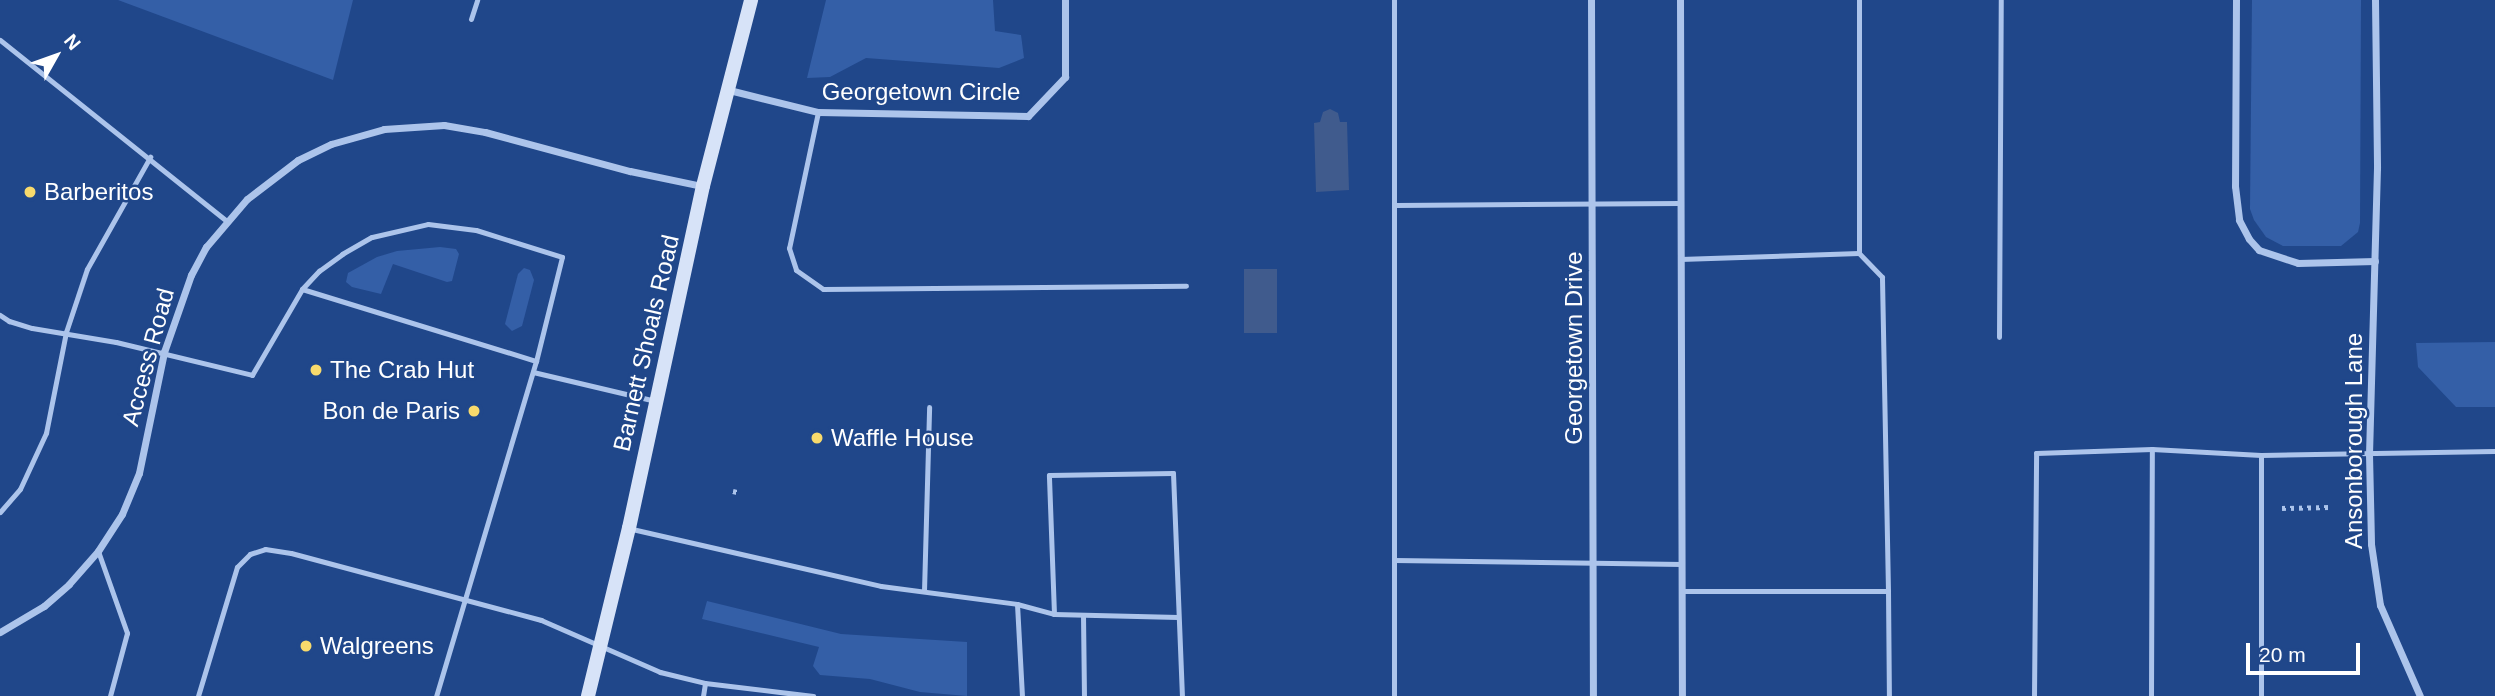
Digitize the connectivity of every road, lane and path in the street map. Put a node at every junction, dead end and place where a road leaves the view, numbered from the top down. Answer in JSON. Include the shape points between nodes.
{"nodes":[{"id":1,"x":477,"y":0,"type":"edge"},
{"id":2,"x":751,"y":0,"type":"edge"},
{"id":3,"x":1065,"y":0,"type":"edge"},
{"id":4,"x":1394,"y":0,"type":"edge"},
{"id":5,"x":1591,"y":0,"type":"edge"},
{"id":6,"x":1680,"y":0,"type":"edge"},
{"id":7,"x":1859,"y":0,"type":"edge"},
{"id":8,"x":2000,"y":0,"type":"edge"},
{"id":9,"x":2236,"y":0,"type":"edge"},
{"id":10,"x":2375,"y":0,"type":"edge"},
{"id":11,"x":471,"y":19,"type":"dead end"},
{"id":12,"x":0,"y":40,"type":"edge"},
{"id":13,"x":729,"y":90,"type":"junction"},
{"id":14,"x":818,"y":112,"type":"junction"},
{"id":15,"x":150,"y":157,"type":"junction"},
{"id":16,"x":703,"y":186,"type":"junction"},
{"id":17,"x":1593,"y":202,"type":"junction"},
{"id":18,"x":1679,"y":203,"type":"junction"},
{"id":19,"x":1395,"y":205,"type":"junction"},
{"id":20,"x":227,"y":220,"type":"junction"},
{"id":21,"x":1858,"y":253,"type":"junction"},
{"id":22,"x":1680,"y":258,"type":"junction"},
{"id":23,"x":2375,"y":261,"type":"junction"},
{"id":24,"x":1186,"y":286,"type":"dead end"},
{"id":25,"x":302,"y":289,"type":"junction"},
{"id":26,"x":0,"y":315,"type":"edge"},
{"id":27,"x":66,"y":332,"type":"junction"},
{"id":28,"x":1998,"y":337,"type":"dead end"},
{"id":29,"x":164,"y":352,"type":"junction"},
{"id":30,"x":536,"y":361,"type":"junction"},
{"id":31,"x":533,"y":372,"type":"junction"},
{"id":32,"x":656,"y":401,"type":"junction"},
{"id":33,"x":929,"y":407,"type":"dead end"},
{"id":34,"x":2152,"y":449,"type":"junction"},
{"id":35,"x":2495,"y":451,"type":"edge"},
{"id":36,"x":2369,"y":454,"type":"junction"},
{"id":37,"x":2261,"y":455,"type":"junction"},
{"id":38,"x":733,"y":491,"type":"dead end"},
{"id":39,"x":741,"y":494,"type":"dead end"},
{"id":40,"x":2261,"y":506,"type":"junction"},
{"id":41,"x":2330,"y":507,"type":"dead end"},
{"id":42,"x":0,"y":512,"type":"edge"},
{"id":43,"x":629,"y":528,"type":"junction"},
{"id":44,"x":98,"y":551,"type":"junction"},
{"id":45,"x":1394,"y":560,"type":"junction"},
{"id":46,"x":1594,"y":561,"type":"junction"},
{"id":47,"x":1682,"y":564,"type":"junction"},
{"id":48,"x":924,"y":591,"type":"junction"},
{"id":49,"x":1683,"y":591,"type":"junction"},
{"id":50,"x":1888,"y":591,"type":"junction"},
{"id":51,"x":466,"y":601,"type":"junction"},
{"id":52,"x":1017,"y":604,"type":"junction"},
{"id":53,"x":1054,"y":614,"type":"junction"},
{"id":54,"x":1083,"y":615,"type":"junction"},
{"id":55,"x":1178,"y":617,"type":"junction"},
{"id":56,"x":0,"y":632,"type":"edge"},
{"id":57,"x":600,"y":644,"type":"junction"},
{"id":58,"x":705,"y":683,"type":"junction"},
{"id":59,"x":110,"y":696,"type":"edge"},
{"id":60,"x":198,"y":696,"type":"edge"},
{"id":61,"x":436,"y":696,"type":"edge"},
{"id":62,"x":589,"y":696,"type":"edge"},
{"id":63,"x":703,"y":696,"type":"edge"},
{"id":64,"x":813,"y":696,"type":"edge"},
{"id":65,"x":1022,"y":696,"type":"edge"},
{"id":66,"x":1084,"y":696,"type":"edge"},
{"id":67,"x":1182,"y":696,"type":"edge"},
{"id":68,"x":1394,"y":696,"type":"edge"},
{"id":69,"x":1593,"y":696,"type":"edge"},
{"id":70,"x":1682,"y":696,"type":"edge"},
{"id":71,"x":1889,"y":696,"type":"edge"},
{"id":72,"x":2034,"y":696,"type":"edge"},
{"id":73,"x":2151,"y":696,"type":"edge"},
{"id":74,"x":2261,"y":696,"type":"edge"},
{"id":75,"x":2420,"y":696,"type":"edge"}],
"edges":[{"from":1,"to":11,"type":"lane"},
{"from":2,"to":13,"type":"main road","name":"Barnett Shoals Road"},
{"from":3,"to":14,"type":"street","name":"Georgetown Circle","via":[[1065,78],[1028,116]]},
{"from":4,"to":19,"type":"lane"},
{"from":5,"to":17,"type":"street","name":"Georgetown Drive"},
{"from":6,"to":18,"type":"street"},
{"from":7,"to":21,"type":"lane"},
{"from":8,"to":28,"type":"lane"},
{"from":9,"to":23,"type":"street","via":[[2235,186],[2239,220],[2249,239],[2259,250],[2298,263]]},
{"from":10,"to":23,"type":"street","name":"Ansonborough Lane"},
{"from":12,"to":15,"type":"lane"},
{"from":13,"to":14,"type":"street","name":"Georgetown Circle"},
{"from":13,"to":16,"type":"main road","name":"Barnett Shoals Road"},
{"from":14,"to":24,"type":"lane","via":[[789,248],[796,270],[823,289]]},
{"from":15,"to":20,"type":"lane"},
{"from":15,"to":27,"type":"lane","via":[[87,269]]},
{"from":16,"to":20,"type":"street","name":"Access Road","via":[[485,132],[413,125],[357,136],[298,160],[265,183]]},
{"from":16,"to":32,"type":"main road","name":"Barnett Shoals Road"},
{"from":17,"to":18,"type":"lane"},
{"from":17,"to":19,"type":"lane"},
{"from":17,"to":46,"type":"street","name":"Georgetown Drive"},
{"from":18,"to":22,"type":"street"},
{"from":19,"to":45,"type":"lane"},
{"from":20,"to":29,"type":"street","name":"Access Road","via":[[191,275]]},
{"from":21,"to":22,"type":"lane"},
{"from":21,"to":50,"type":"lane","via":[[1882,277]]},
{"from":22,"to":47,"type":"street"},
{"from":23,"to":36,"type":"street","name":"Ansonborough Lane"},
{"from":25,"to":29,"type":"lane","via":[[252,375]]},
{"from":25,"to":30,"type":"lane"},
{"from":25,"to":30,"type":"lane","via":[[334,259],[372,237],[428,223],[477,230],[562,257]]},
{"from":26,"to":27,"type":"lane","via":[[32,328]]},
{"from":27,"to":29,"type":"lane"},
{"from":27,"to":42,"type":"lane","via":[[46,433],[20,489]]},
{"from":29,"to":44,"type":"street","name":"Access Road","via":[[139,473],[122,514]]},
{"from":30,"to":31,"type":"lane"},
{"from":31,"to":32,"type":"lane"},
{"from":31,"to":51,"type":"lane"},
{"from":32,"to":43,"type":"main road","name":"Barnett Shoals Road"},
{"from":33,"to":48,"type":"lane"},
{"from":34,"to":37,"type":"lane"},
{"from":34,"to":72,"type":"lane","via":[[2036,453]]},
{"from":34,"to":73,"type":"lane"},
{"from":35,"to":36,"type":"lane"},
{"from":36,"to":37,"type":"lane"},
{"from":36,"to":75,"type":"street","name":"Ansonborough Lane","via":[[2371,544],[2380,605]]},
{"from":37,"to":40,"type":"lane"},
{"from":38,"to":39,"type":"path"},
{"from":40,"to":41,"type":"path"},
{"from":40,"to":74,"type":"lane"},
{"from":43,"to":48,"type":"lane","via":[[881,586]]},
{"from":43,"to":57,"type":"main road","name":"Barnett Shoals Road"},
{"from":44,"to":56,"type":"street","name":"Access Road","via":[[44,606]]},
{"from":44,"to":59,"type":"lane","via":[[127,633]]},
{"from":45,"to":46,"type":"lane"},
{"from":45,"to":68,"type":"lane"},
{"from":46,"to":47,"type":"lane"},
{"from":46,"to":69,"type":"street","name":"Georgetown Drive"},
{"from":47,"to":49,"type":"street"},
{"from":48,"to":52,"type":"lane"},
{"from":49,"to":50,"type":"lane"},
{"from":49,"to":70,"type":"street"},
{"from":50,"to":71,"type":"lane"},
{"from":51,"to":57,"type":"lane","via":[[541,620]]},
{"from":51,"to":60,"type":"lane","via":[[291,553],[265,549],[250,554],[232,580]]},
{"from":51,"to":61,"type":"lane"},
{"from":52,"to":53,"type":"lane"},
{"from":52,"to":65,"type":"lane"},
{"from":53,"to":54,"type":"lane"},
{"from":53,"to":55,"type":"lane","via":[[1049,475],[1173,473]]},
{"from":54,"to":55,"type":"lane"},
{"from":54,"to":66,"type":"lane"},
{"from":55,"to":67,"type":"lane"},
{"from":57,"to":58,"type":"lane","via":[[660,672]]},
{"from":57,"to":62,"type":"main road","name":"Barnett Shoals Road"},
{"from":58,"to":63,"type":"lane"},
{"from":58,"to":64,"type":"lane"}]}
